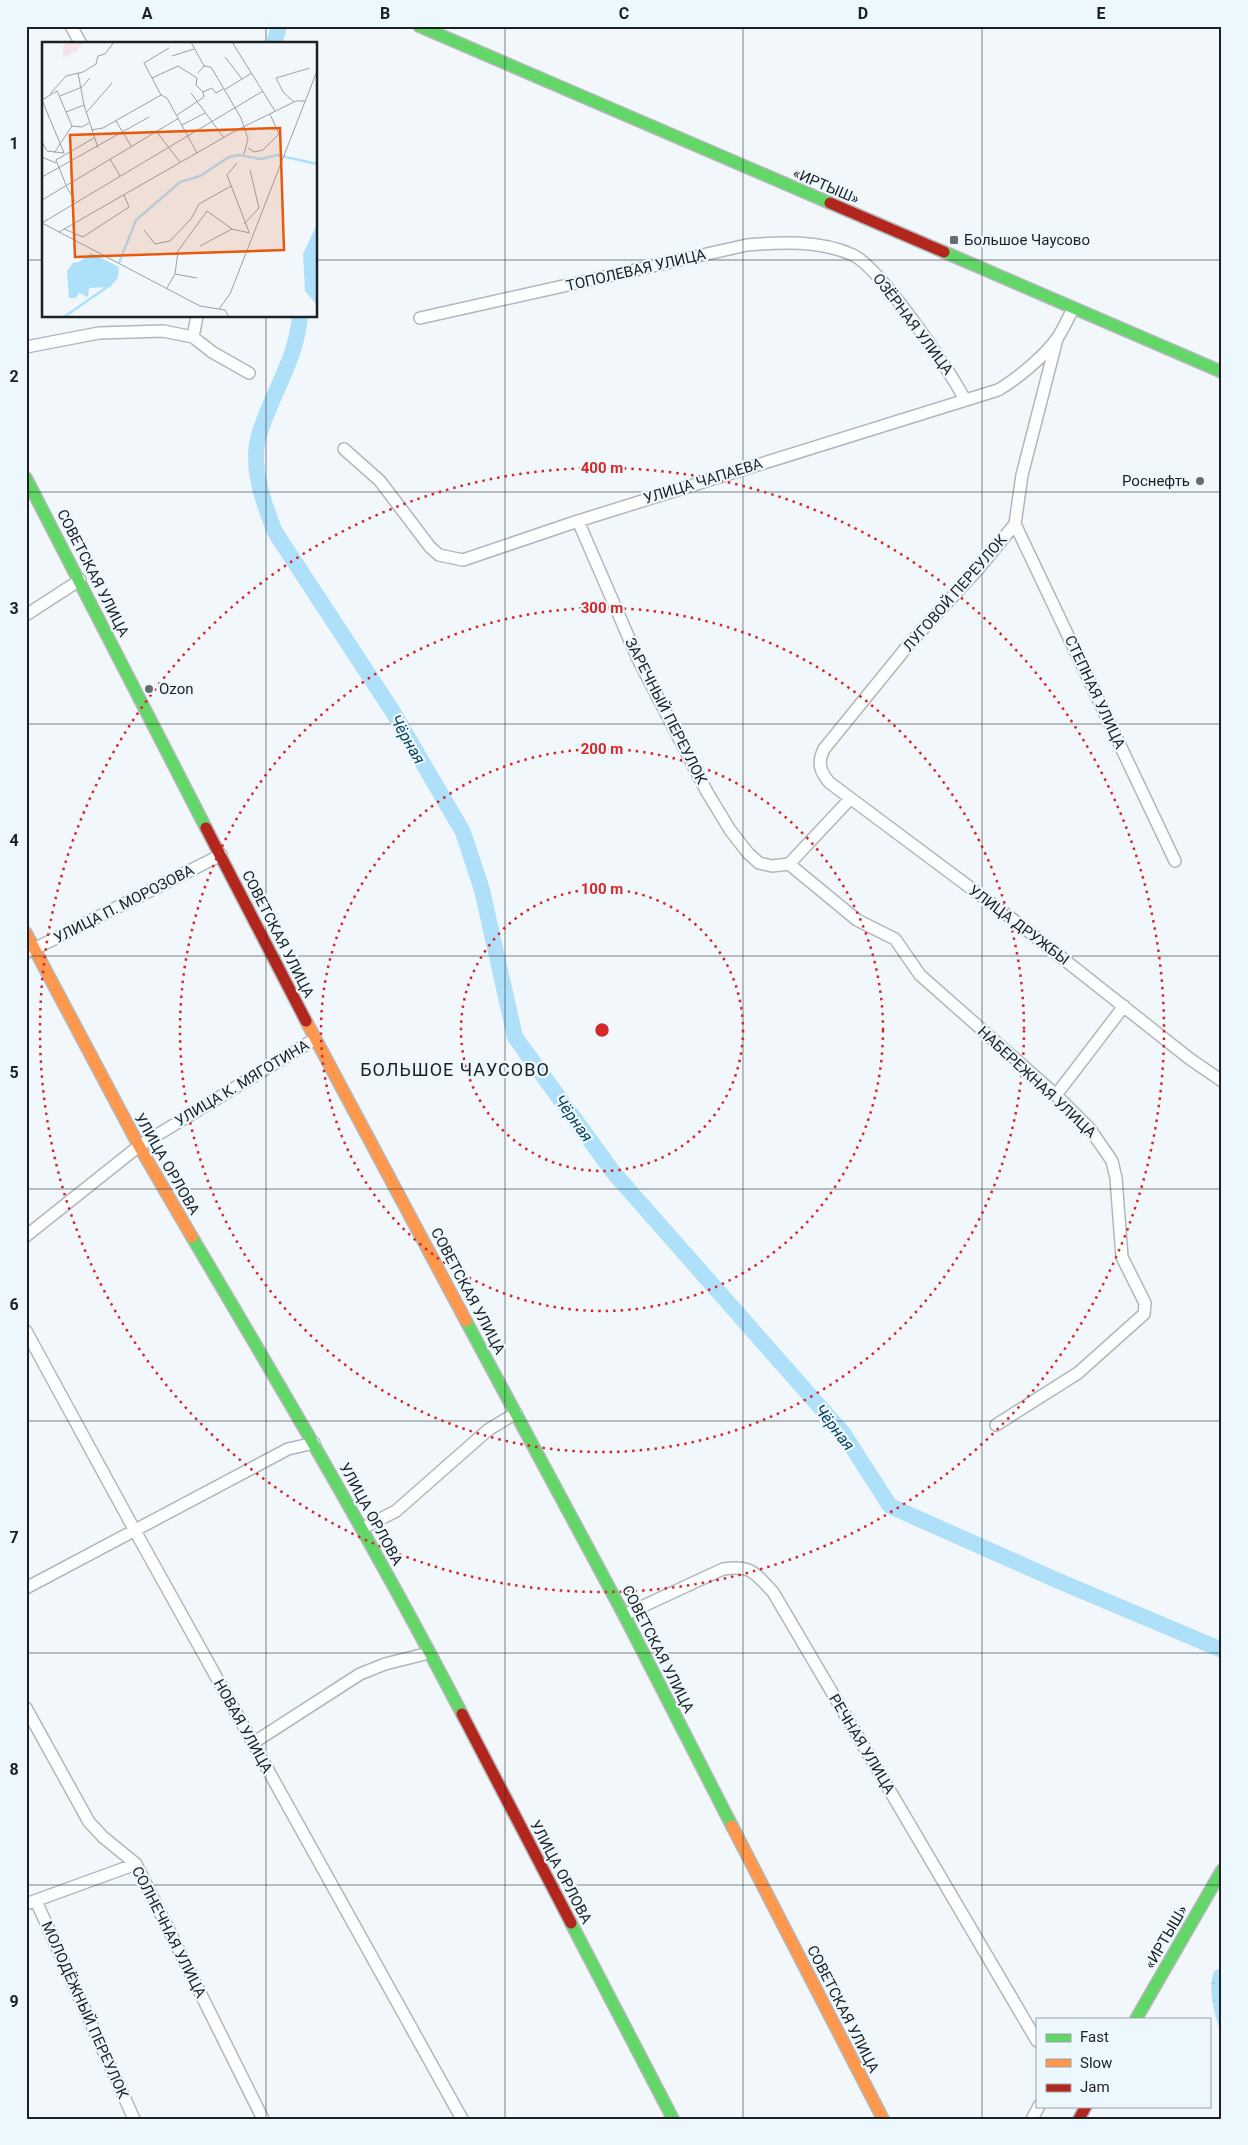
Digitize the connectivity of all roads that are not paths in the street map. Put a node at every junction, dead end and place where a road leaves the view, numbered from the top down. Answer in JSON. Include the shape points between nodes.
{"nodes":[{"id":1,"x":71,"y":26,"type":"edge"},
{"id":2,"x":419,"y":26,"type":"edge"},
{"id":3,"x":80,"y":42,"type":"edge"},
{"id":4,"x":853,"y":255,"type":"joint"},
{"id":5,"x":1073,"y":309,"type":"junction"},
{"id":6,"x":197,"y":318,"type":"edge"},
{"id":7,"x":420,"y":318,"type":"dead end"},
{"id":8,"x":194,"y":337,"type":"junction"},
{"id":9,"x":1057,"y":338,"type":"junction"},
{"id":10,"x":26,"y":347,"type":"edge"},
{"id":11,"x":1222,"y":372,"type":"edge"},
{"id":12,"x":249,"y":373,"type":"dead end"},
{"id":13,"x":965,"y":400,"type":"junction"},
{"id":14,"x":344,"y":449,"type":"dead end"},
{"id":15,"x":26,"y":478,"type":"edge"},
{"id":16,"x":578,"y":520,"type":"junction"},
{"id":17,"x":1015,"y":524,"type":"junction"},
{"id":18,"x":80,"y":580,"type":"junction"},
{"id":19,"x":26,"y":614,"type":"edge"},
{"id":20,"x":820,"y":766,"type":"joint"},
{"id":21,"x":850,"y":799,"type":"junction"},
{"id":22,"x":221,"y":855,"type":"junction"},
{"id":23,"x":1175,"y":861,"type":"dead end"},
{"id":24,"x":789,"y":864,"type":"junction"},
{"id":25,"x":26,"y":933,"type":"edge"},
{"id":26,"x":30,"y":951,"type":"edge"},
{"id":27,"x":1124,"y":1006,"type":"junction"},
{"id":28,"x":315,"y":1038,"type":"junction"},
{"id":29,"x":1222,"y":1081,"type":"edge"},
{"id":30,"x":1056,"y":1095,"type":"junction"},
{"id":31,"x":139,"y":1146,"type":"junction"},
{"id":32,"x":26,"y":1236,"type":"edge"},
{"id":33,"x":26,"y":1331,"type":"edge"},
{"id":34,"x":516,"y":1413,"type":"junction"},
{"id":35,"x":996,"y":1425,"type":"dead end"},
{"id":36,"x":314,"y":1443,"type":"junction"},
{"id":37,"x":363,"y":1528,"type":"junction"},
{"id":38,"x":134,"y":1529,"type":"junction"},
{"id":39,"x":26,"y":1588,"type":"edge"},
{"id":40,"x":624,"y":1615,"type":"junction"},
{"id":41,"x":429,"y":1652,"type":"junction"},
{"id":42,"x":26,"y":1708,"type":"edge"},
{"id":43,"x":253,"y":1742,"type":"junction"},
{"id":44,"x":136,"y":1864,"type":"junction"},
{"id":45,"x":1222,"y":1870,"type":"edge"},
{"id":46,"x":31,"y":1902,"type":"edge"},
{"id":47,"x":1137,"y":2018,"type":"edge"},
{"id":48,"x":1036,"y":2039,"type":"edge"},
{"id":49,"x":671,"y":2118,"type":"edge"},
{"id":50,"x":134,"y":2119,"type":"edge"},
{"id":51,"x":263,"y":2119,"type":"edge"},
{"id":52,"x":462,"y":2119,"type":"edge"},
{"id":53,"x":883,"y":2119,"type":"edge"}],
"edges":[{"from":1,"to":3,"type":"street"},
{"from":2,"to":5,"type":"main road","name":"«ИРТЫШ»"},
{"from":4,"to":7,"type":"street","name":"ТОПОЛЕВАЯ УЛИЦА","via":[[815,245],[747,245]]},
{"from":4,"to":13,"type":"street","name":"ОЗЁРНАЯ УЛИЦА","via":[[888,289]]},
{"from":5,"to":9,"type":"street","name":"УЛИЦА ЧАПАЕВА"},
{"from":5,"to":11,"type":"main road","name":"«ИРТЫШ»"},
{"from":6,"to":8,"type":"street"},
{"from":8,"to":10,"type":"street","via":[[163,331],[100,333]]},
{"from":8,"to":12,"type":"street","via":[[212,352]]},
{"from":9,"to":13,"type":"street","name":"УЛИЦА ЧАПАЕВА","via":[[1013,381],[998,390]]},
{"from":9,"to":17,"type":"street","name":"ЛУГОВОЙ ПЕРЕУЛОК","via":[[1022,475]]},
{"from":13,"to":16,"type":"street","name":"УЛИЦА ЧАПАЕВА"},
{"from":14,"to":16,"type":"street","name":"УЛИЦА ЧАПАЕВА","via":[[380,481],[430,547],[449,559],[462,560]]},
{"from":15,"to":18,"type":"main road","name":"СОВЕТСКАЯ УЛИЦА"},
{"from":16,"to":24,"type":"street","name":"ЗАРЕЧНЫЙ ПЕРЕУЛОК","via":[[638,659],[730,830],[759,863],[772,866]]},
{"from":17,"to":20,"type":"street","name":"ЛУГОВОЙ ПЕРЕУЛОК","via":[[910,643],[824,749]]},
{"from":17,"to":23,"type":"street","name":"СТЕПНАЯ УЛИЦА"},
{"from":18,"to":19,"type":"street"},
{"from":18,"to":22,"type":"main road","name":"СОВЕТСКАЯ УЛИЦА"},
{"from":20,"to":21,"type":"street","name":"УЛИЦА ДРУЖБЫ","via":[[822,775]]},
{"from":21,"to":24,"type":"street"},
{"from":21,"to":27,"type":"street","name":"УЛИЦА ДРУЖБЫ"},
{"from":22,"to":26,"type":"street","name":"УЛИЦА П. МОРОЗОВА"},
{"from":22,"to":28,"type":"main road","name":"СОВЕТСКАЯ УЛИЦА"},
{"from":24,"to":30,"type":"street","name":"НАБЕРЕЖНАЯ УЛИЦА","via":[[857,920],[895,938],[920,975]]},
{"from":25,"to":26,"type":"main road","name":"УЛИЦА ОРЛОВА"},
{"from":26,"to":31,"type":"main road","name":"УЛИЦА ОРЛОВА"},
{"from":27,"to":29,"type":"street","name":"УЛИЦА ДРУЖБЫ"},
{"from":27,"to":30,"type":"street"},
{"from":28,"to":31,"type":"street","name":"УЛИЦА К. МЯГОТИНА"},
{"from":28,"to":34,"type":"main road","name":"СОВЕТСКАЯ УЛИЦА"},
{"from":30,"to":35,"type":"street","name":"НАБЕРЕЖНАЯ УЛИЦА","via":[[1090,1129],[1112,1161],[1122,1257],[1145,1303],[1144,1314],[1078,1373]]},
{"from":31,"to":32,"type":"street","name":"УЛИЦА К. МЯГОТИНА"},
{"from":31,"to":36,"type":"main road","name":"УЛИЦА ОРЛОВА"},
{"from":33,"to":38,"type":"street","name":"НОВАЯ УЛИЦА"},
{"from":34,"to":37,"type":"street","via":[[488,1430],[396,1511]]},
{"from":34,"to":40,"type":"main road","name":"СОВЕТСКАЯ УЛИЦА"},
{"from":36,"to":37,"type":"main road","name":"УЛИЦА ОРЛОВА"},
{"from":36,"to":38,"type":"street","via":[[288,1449]]},
{"from":37,"to":41,"type":"main road","name":"УЛИЦА ОРЛОВА"},
{"from":38,"to":39,"type":"street"},
{"from":38,"to":43,"type":"street","name":"НОВАЯ УЛИЦА"},
{"from":40,"to":48,"type":"street","name":"РЕЧНАЯ УЛИЦА","via":[[723,1569],[740,1567],[755,1572],[772,1592]]},
{"from":40,"to":53,"type":"main road","name":"СОВЕТСКАЯ УЛИЦА"},
{"from":41,"to":43,"type":"street","via":[[360,1674]]},
{"from":41,"to":49,"type":"main road","name":"УЛИЦА ОРЛОВА"},
{"from":42,"to":44,"type":"street","name":"СОЛНЕЧНАЯ УЛИЦА","via":[[89,1822]]},
{"from":43,"to":52,"type":"street","name":"НОВАЯ УЛИЦА"},
{"from":44,"to":46,"type":"street"},
{"from":44,"to":51,"type":"street","name":"СОЛНЕЧНАЯ УЛИЦА"},
{"from":45,"to":47,"type":"main road","name":"«ИРТЫШ»"},
{"from":46,"to":50,"type":"street","name":"МОЛОДЁЖНЫЙ ПЕРЕУЛОК"}]}
